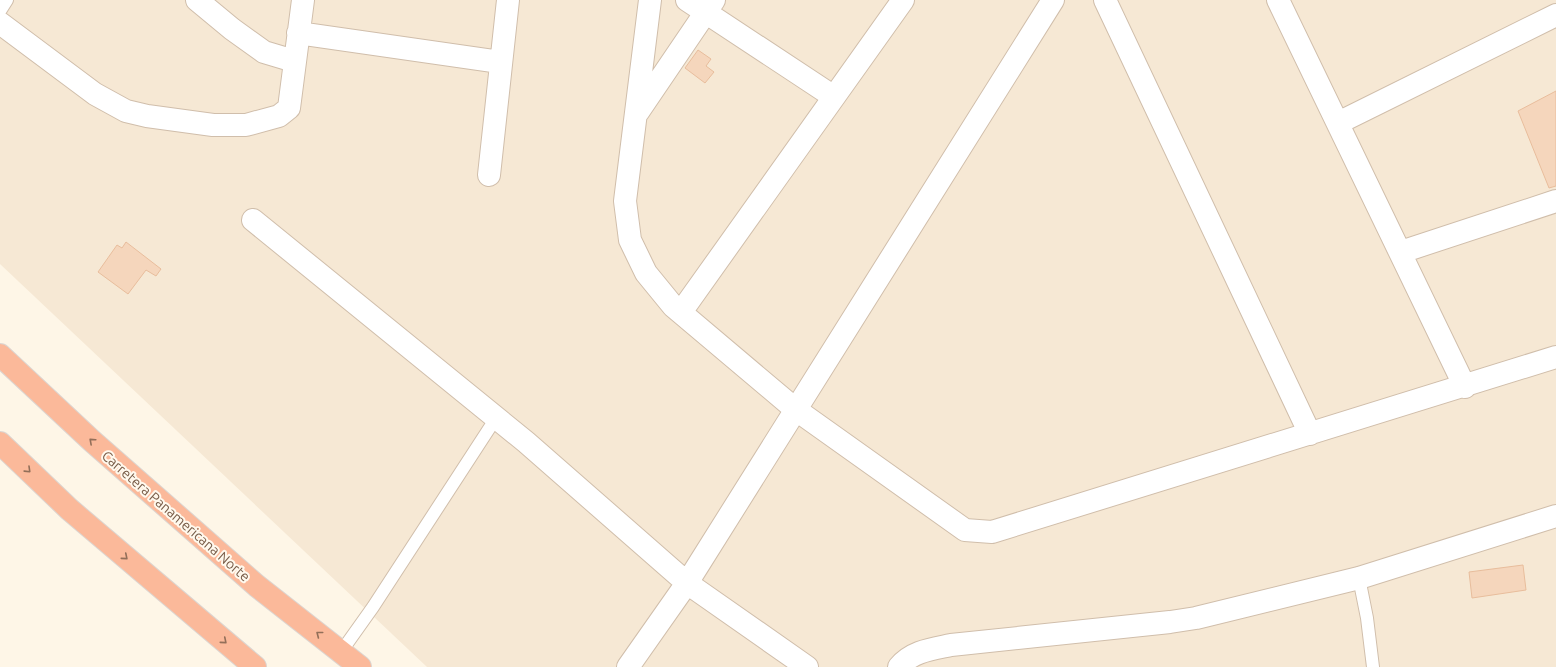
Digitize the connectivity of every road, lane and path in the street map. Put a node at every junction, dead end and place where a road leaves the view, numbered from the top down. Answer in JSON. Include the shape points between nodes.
{"nodes":[{"id":1,"x":7,"y":0,"type":"edge"},
{"id":2,"x":197,"y":0,"type":"edge"},
{"id":3,"x":303,"y":0,"type":"edge"},
{"id":4,"x":508,"y":0,"type":"edge"},
{"id":5,"x":650,"y":0,"type":"edge"},
{"id":6,"x":687,"y":0,"type":"edge"},
{"id":7,"x":903,"y":0,"type":"edge"},
{"id":8,"x":1053,"y":0,"type":"edge"},
{"id":9,"x":1105,"y":0,"type":"edge"},
{"id":10,"x":1278,"y":0,"type":"edge"},
{"id":11,"x":710,"y":6,"type":"edge"},
{"id":12,"x":0,"y":11,"type":"edge"},
{"id":13,"x":1556,"y":15,"type":"edge"},
{"id":14,"x":0,"y":23,"type":"edge"},
{"id":15,"x":298,"y":33,"type":"junction"},
{"id":16,"x":294,"y":61,"type":"junction"},
{"id":17,"x":500,"y":62,"type":"junction"},
{"id":18,"x":834,"y":97,"type":"junction"},
{"id":19,"x":636,"y":115,"type":"junction"},
{"id":20,"x":1338,"y":123,"type":"junction"},
{"id":21,"x":489,"y":175,"type":"dead end"},
{"id":22,"x":1556,"y":201,"type":"edge"},
{"id":23,"x":253,"y":220,"type":"dead end"},
{"id":24,"x":1401,"y":252,"type":"junction"},
{"id":25,"x":681,"y":312,"type":"junction"},
{"id":26,"x":0,"y":354,"type":"edge"},
{"id":27,"x":1556,"y":357,"type":"edge"},
{"id":28,"x":1465,"y":387,"type":"junction"},
{"id":29,"x":795,"y":410,"type":"junction"},
{"id":30,"x":496,"y":418,"type":"junction"},
{"id":31,"x":1310,"y":434,"type":"junction"},
{"id":32,"x":0,"y":443,"type":"edge"},
{"id":33,"x":1556,"y":516,"type":"edge"},
{"id":34,"x":1359,"y":578,"type":"junction"},
{"id":35,"x":687,"y":583,"type":"junction"},
{"id":36,"x":341,"y":652,"type":"junction"},
{"id":37,"x":255,"y":667,"type":"edge"},
{"id":38,"x":360,"y":667,"type":"edge"},
{"id":39,"x":628,"y":667,"type":"edge"},
{"id":40,"x":807,"y":667,"type":"edge"},
{"id":41,"x":899,"y":667,"type":"edge"},
{"id":42,"x":1373,"y":667,"type":"edge"}],
"edges":[{"from":1,"to":12,"type":"lane"},
{"from":2,"to":16,"type":"street","via":[[264,52]]},
{"from":3,"to":15,"type":"street"},
{"from":4,"to":17,"type":"street"},
{"from":5,"to":19,"type":"street"},
{"from":6,"to":11,"type":"street"},
{"from":7,"to":18,"type":"street"},
{"from":8,"to":29,"type":"street"},
{"from":9,"to":31,"type":"street"},
{"from":10,"to":20,"type":"street"},
{"from":11,"to":18,"type":"street"},
{"from":11,"to":19,"type":"street"},
{"from":13,"to":20,"type":"street"},
{"from":14,"to":16,"type":"street","via":[[95,94],[126,112],[213,125],[246,124],[279,116],[289,108]]},
{"from":15,"to":16,"type":"street"},
{"from":15,"to":17,"type":"street"},
{"from":17,"to":21,"type":"street"},
{"from":18,"to":25,"type":"street"},
{"from":19,"to":25,"type":"street","via":[[625,201],[630,240],[646,273]]},
{"from":20,"to":24,"type":"street"},
{"from":22,"to":24,"type":"street"},
{"from":23,"to":30,"type":"street"},
{"from":24,"to":28,"type":"street"},
{"from":25,"to":29,"type":"street"},
{"from":36,"to":26,"type":"highway","name":"Carretera Panamericana Norte","one_way":true,"via":[[256,586],[92,441]]},
{"from":27,"to":28,"type":"street"},
{"from":28,"to":31,"type":"street"},
{"from":29,"to":31,"type":"street","via":[[965,530],[992,532]]},
{"from":29,"to":35,"type":"street"},
{"from":30,"to":35,"type":"street"},
{"from":30,"to":36,"type":"lane","via":[[378,600]]},
{"from":32,"to":37,"type":"highway","one_way":true,"via":[[69,509]]},
{"from":33,"to":34,"type":"street"},
{"from":34,"to":41,"type":"street","via":[[1196,618],[934,648],[905,660]]},
{"from":34,"to":42,"type":"lane"},
{"from":35,"to":39,"type":"street"},
{"from":35,"to":40,"type":"street"},
{"from":36,"to":38,"type":"highway","name":"Carretera Panamericana Norte"}]}
